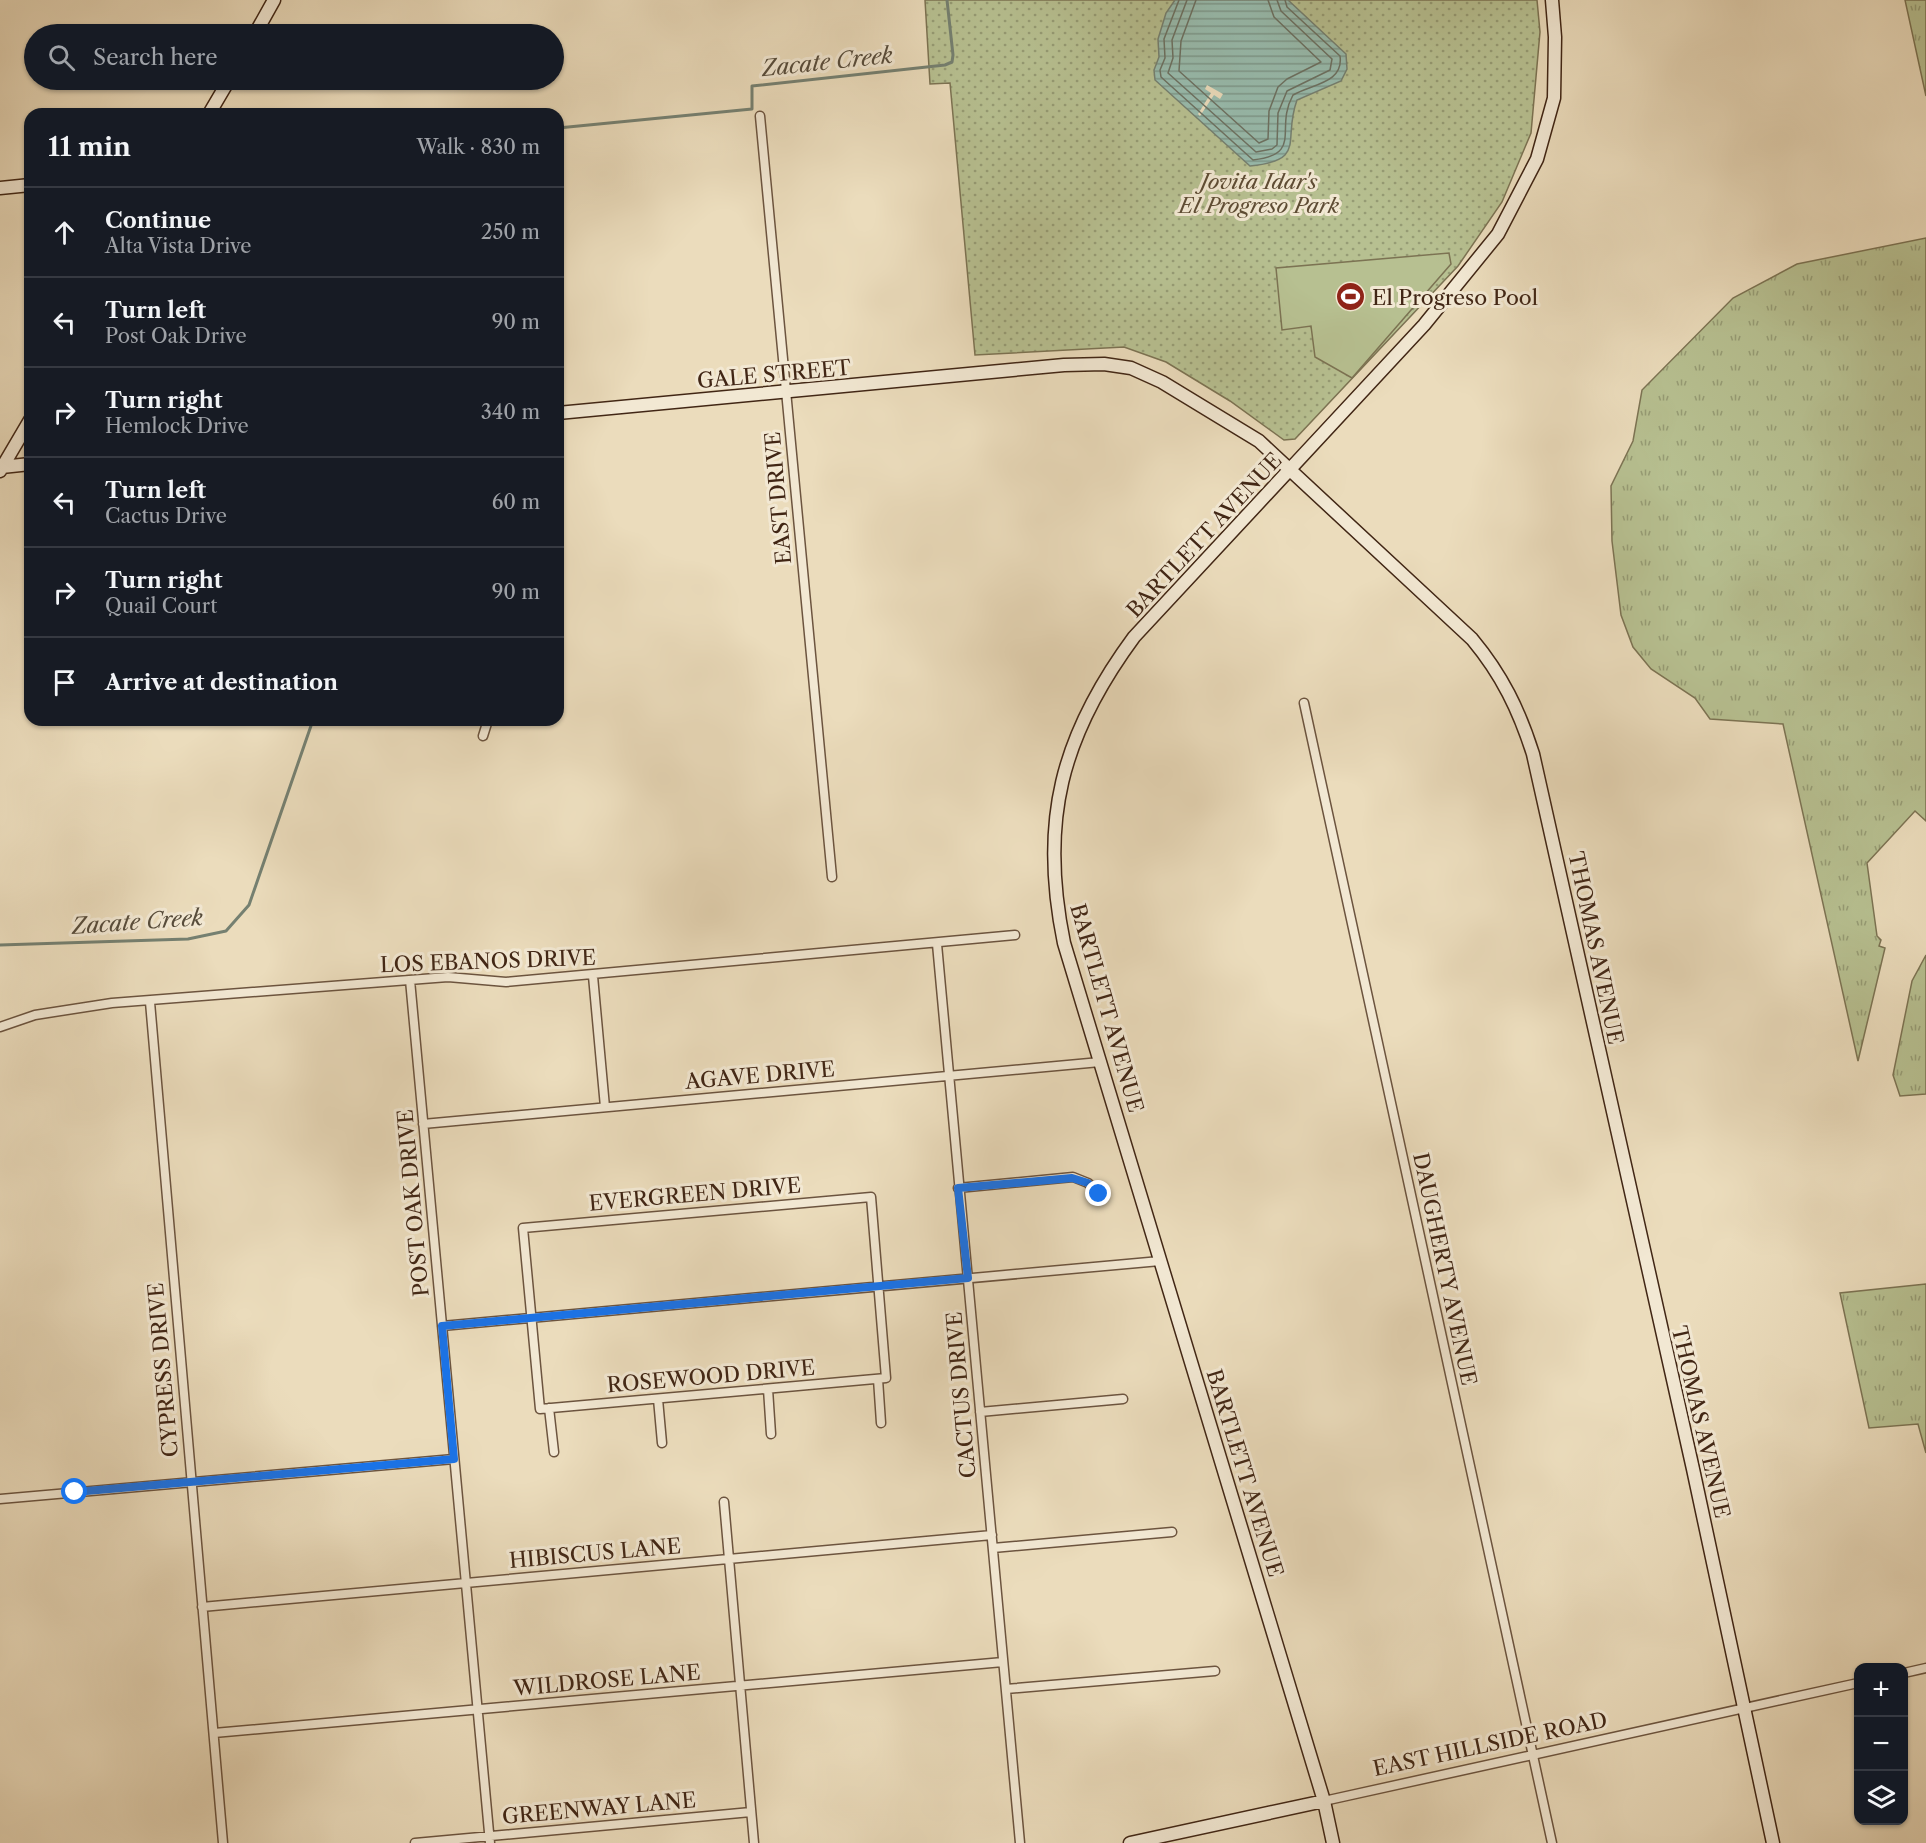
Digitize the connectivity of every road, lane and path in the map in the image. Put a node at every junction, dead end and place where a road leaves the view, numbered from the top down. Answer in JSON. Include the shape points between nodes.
{"nodes":[{"id":1,"x":274,"y":0,"type":"edge"},
{"id":2,"x":1552,"y":0,"type":"edge"},
{"id":3,"x":261,"y":24,"type":"edge"},
{"id":4,"x":223,"y":90,"type":"edge"},
{"id":5,"x":213,"y":108,"type":"edge"},
{"id":6,"x":760,"y":116,"type":"dead end"},
{"id":7,"x":24,"y":186,"type":"edge"},
{"id":8,"x":0,"y":188,"type":"edge"},
{"id":9,"x":993,"y":373,"type":"joint"},
{"id":10,"x":786,"y":392,"type":"junction"},
{"id":11,"x":564,"y":412,"type":"edge"},
{"id":12,"x":24,"y":430,"type":"edge"},
{"id":13,"x":24,"y":465,"type":"edge"},
{"id":14,"x":1,"y":469,"type":"edge"},
{"id":15,"x":1291,"y":471,"type":"junction"},
{"id":16,"x":1305,"y":703,"type":"dead end"},
{"id":17,"x":486,"y":726,"type":"edge"},
{"id":18,"x":483,"y":736,"type":"dead end"},
{"id":19,"x":832,"y":877,"type":"dead end"},
{"id":20,"x":1016,"y":934,"type":"dead end"},
{"id":21,"x":937,"y":944,"type":"junction"},
{"id":22,"x":593,"y":976,"type":"junction"},
{"id":23,"x":410,"y":980,"type":"junction"},
{"id":24,"x":150,"y":1002,"type":"junction"},
{"id":25,"x":0,"y":1028,"type":"edge"},
{"id":26,"x":1100,"y":1062,"type":"junction"},
{"id":27,"x":950,"y":1076,"type":"junction"},
{"id":28,"x":605,"y":1107,"type":"junction"},
{"id":29,"x":423,"y":1124,"type":"junction"},
{"id":30,"x":958,"y":1188,"type":"junction"},
{"id":31,"x":1099,"y":1194,"type":"dead end"},
{"id":32,"x":1161,"y":1262,"type":"junction"},
{"id":33,"x":968,"y":1278,"type":"junction"},
{"id":34,"x":879,"y":1287,"type":"junction"},
{"id":35,"x":531,"y":1318,"type":"junction"},
{"id":36,"x":442,"y":1326,"type":"junction"},
{"id":37,"x":882,"y":1378,"type":"junction"},
{"id":38,"x":768,"y":1389,"type":"junction"},
{"id":39,"x":658,"y":1399,"type":"junction"},
{"id":40,"x":1123,"y":1399,"type":"dead end"},
{"id":41,"x":544,"y":1409,"type":"junction"},
{"id":42,"x":980,"y":1412,"type":"junction"},
{"id":43,"x":881,"y":1423,"type":"dead end"},
{"id":44,"x":771,"y":1434,"type":"dead end"},
{"id":45,"x":662,"y":1443,"type":"dead end"},
{"id":46,"x":554,"y":1452,"type":"dead end"},
{"id":47,"x":454,"y":1459,"type":"junction"},
{"id":48,"x":190,"y":1483,"type":"junction"},
{"id":49,"x":0,"y":1499,"type":"edge"},
{"id":50,"x":724,"y":1503,"type":"dead end"},
{"id":51,"x":1172,"y":1532,"type":"dead end"},
{"id":52,"x":992,"y":1535,"type":"junction"},
{"id":53,"x":993,"y":1548,"type":"junction"},
{"id":54,"x":729,"y":1559,"type":"junction"},
{"id":55,"x":466,"y":1583,"type":"junction"},
{"id":56,"x":202,"y":1607,"type":"junction"},
{"id":57,"x":1003,"y":1662,"type":"junction"},
{"id":58,"x":1926,"y":1668,"type":"edge"},
{"id":59,"x":1215,"y":1671,"type":"dead end"},
{"id":60,"x":1908,"y":1672,"type":"edge"},
{"id":61,"x":1854,"y":1684,"type":"edge"},
{"id":62,"x":739,"y":1686,"type":"junction"},
{"id":63,"x":1006,"y":1689,"type":"junction"},
{"id":64,"x":1744,"y":1708,"type":"junction"},
{"id":65,"x":477,"y":1709,"type":"junction"},
{"id":66,"x":214,"y":1733,"type":"junction"},
{"id":67,"x":1532,"y":1755,"type":"junction"},
{"id":68,"x":1323,"y":1801,"type":"junction"},
{"id":69,"x":751,"y":1812,"type":"junction"},
{"id":70,"x":490,"y":1840,"type":"edge"},
{"id":71,"x":224,"y":1843,"type":"edge"},
{"id":72,"x":415,"y":1843,"type":"edge"},
{"id":73,"x":754,"y":1843,"type":"edge"},
{"id":74,"x":1020,"y":1843,"type":"edge"},
{"id":75,"x":1130,"y":1843,"type":"edge"},
{"id":76,"x":1333,"y":1843,"type":"edge"},
{"id":77,"x":1552,"y":1843,"type":"edge"},
{"id":78,"x":1773,"y":1843,"type":"edge"}],
"edges":[{"from":1,"to":3,"type":"street"},
{"from":2,"to":15,"type":"street","name":"BARTLETT AVENUE","via":[[1554,98],[1537,159],[1497,234],[1424,325]]},
{"from":4,"to":5,"type":"street"},
{"from":6,"to":10,"type":"street","name":"EAST DRIVE"},
{"from":7,"to":8,"type":"street"},
{"from":9,"to":10,"type":"street","name":"GALE STREET"},
{"from":9,"to":15,"type":"street","name":"THOMAS AVENUE","via":[[1104,363],[1131,368],[1162,382],[1258,441]]},
{"from":10,"to":11,"type":"street","name":"GALE STREET"},
{"from":10,"to":19,"type":"street","name":"EAST DRIVE"},
{"from":12,"to":14,"type":"street"},
{"from":13,"to":14,"type":"street"},
{"from":15,"to":26,"type":"street","name":"BARTLETT AVENUE","via":[[1134,637],[1081,723],[1062,776],[1054,828],[1056,900],[1064,943]]},
{"from":15,"to":64,"type":"street","name":"THOMAS AVENUE","via":[[1472,639],[1510,692],[1523,722]]},
{"from":16,"to":67,"type":"street","name":"DAUGHERTY AVENUE"},
{"from":17,"to":18,"type":"street"},
{"from":20,"to":21,"type":"street","name":"LOS EBANOS DRIVE"},
{"from":21,"to":22,"type":"street","name":"LOS EBANOS DRIVE"},
{"from":21,"to":27,"type":"street","name":"CACTUS DRIVE"},
{"from":22,"to":23,"type":"street","name":"LOS EBANOS DRIVE","via":[[506,982],[448,977]]},
{"from":22,"to":28,"type":"street"},
{"from":23,"to":24,"type":"street","name":"LOS EBANOS DRIVE"},
{"from":23,"to":29,"type":"street","name":"POST OAK DRIVE"},
{"from":24,"to":25,"type":"street","name":"LOS EBANOS DRIVE","via":[[112,1003],[35,1016]]},
{"from":24,"to":48,"type":"street","name":"CYPRESS DRIVE"},
{"from":26,"to":27,"type":"street","name":"AGAVE DRIVE"},
{"from":26,"to":32,"type":"street","name":"BARTLETT AVENUE"},
{"from":27,"to":28,"type":"street","name":"AGAVE DRIVE"},
{"from":27,"to":30,"type":"street","name":"CACTUS DRIVE"},
{"from":28,"to":29,"type":"street","name":"AGAVE DRIVE"},
{"from":29,"to":36,"type":"street","name":"POST OAK DRIVE"},
{"from":30,"to":31,"type":"street","via":[[1072,1178],[1088,1183]]},
{"from":30,"to":33,"type":"street","name":"CACTUS DRIVE"},
{"from":32,"to":33,"type":"street"},
{"from":32,"to":68,"type":"street","name":"BARTLETT AVENUE"},
{"from":33,"to":34,"type":"street"},
{"from":33,"to":42,"type":"street","name":"CACTUS DRIVE"},
{"from":34,"to":35,"type":"street"},
{"from":34,"to":35,"type":"street","name":"EVERGREEN DRIVE","via":[[871,1197],[523,1227]]},
{"from":34,"to":37,"type":"street"},
{"from":35,"to":36,"type":"street"},
{"from":35,"to":41,"type":"street"},
{"from":36,"to":47,"type":"street","name":"POST OAK DRIVE"},
{"from":37,"to":38,"type":"street","name":"ROSEWOOD DRIVE"},
{"from":37,"to":43,"type":"street"},
{"from":38,"to":39,"type":"street","name":"ROSEWOOD DRIVE"},
{"from":38,"to":44,"type":"street"},
{"from":39,"to":41,"type":"street","name":"ROSEWOOD DRIVE"},
{"from":39,"to":45,"type":"street"},
{"from":40,"to":42,"type":"street"},
{"from":41,"to":46,"type":"street"},
{"from":42,"to":52,"type":"street","name":"CACTUS DRIVE"},
{"from":47,"to":48,"type":"street"},
{"from":47,"to":55,"type":"street","name":"POST OAK DRIVE"},
{"from":48,"to":49,"type":"street"},
{"from":48,"to":56,"type":"street","name":"CYPRESS DRIVE"},
{"from":50,"to":54,"type":"street"},
{"from":51,"to":53,"type":"street"},
{"from":52,"to":53,"type":"street","name":"CACTUS DRIVE"},
{"from":52,"to":54,"type":"street","name":"HIBISCUS LANE"},
{"from":53,"to":57,"type":"street","name":"CACTUS DRIVE"},
{"from":54,"to":55,"type":"street","name":"HIBISCUS LANE"},
{"from":54,"to":62,"type":"street"},
{"from":55,"to":56,"type":"street","name":"HIBISCUS LANE"},
{"from":55,"to":65,"type":"street","name":"POST OAK DRIVE"},
{"from":56,"to":66,"type":"street","name":"CYPRESS DRIVE"},
{"from":57,"to":62,"type":"street","name":"WILDROSE LANE"},
{"from":57,"to":63,"type":"street","name":"CACTUS DRIVE"},
{"from":58,"to":60,"type":"street"},
{"from":59,"to":63,"type":"street"},
{"from":61,"to":64,"type":"street","name":"EAST HILLSIDE ROAD"},
{"from":62,"to":65,"type":"street","name":"WILDROSE LANE"},
{"from":62,"to":69,"type":"street"},
{"from":63,"to":74,"type":"street","name":"CACTUS DRIVE"},
{"from":64,"to":67,"type":"street","name":"EAST HILLSIDE ROAD"},
{"from":64,"to":78,"type":"street","name":"THOMAS AVENUE"},
{"from":65,"to":66,"type":"street","name":"WILDROSE LANE"},
{"from":65,"to":70,"type":"street","name":"POST OAK DRIVE"},
{"from":66,"to":71,"type":"street","name":"CYPRESS DRIVE"},
{"from":67,"to":68,"type":"street","name":"EAST HILLSIDE ROAD"},
{"from":67,"to":77,"type":"street","name":"DAUGHERTY AVENUE"},
{"from":68,"to":75,"type":"street","name":"EAST HILLSIDE ROAD"},
{"from":68,"to":76,"type":"street","name":"BARTLETT AVENUE"},
{"from":69,"to":70,"type":"street","name":"GREENWAY LANE"},
{"from":69,"to":73,"type":"street"},
{"from":70,"to":72,"type":"street","name":"GREENWAY LANE"}]}
